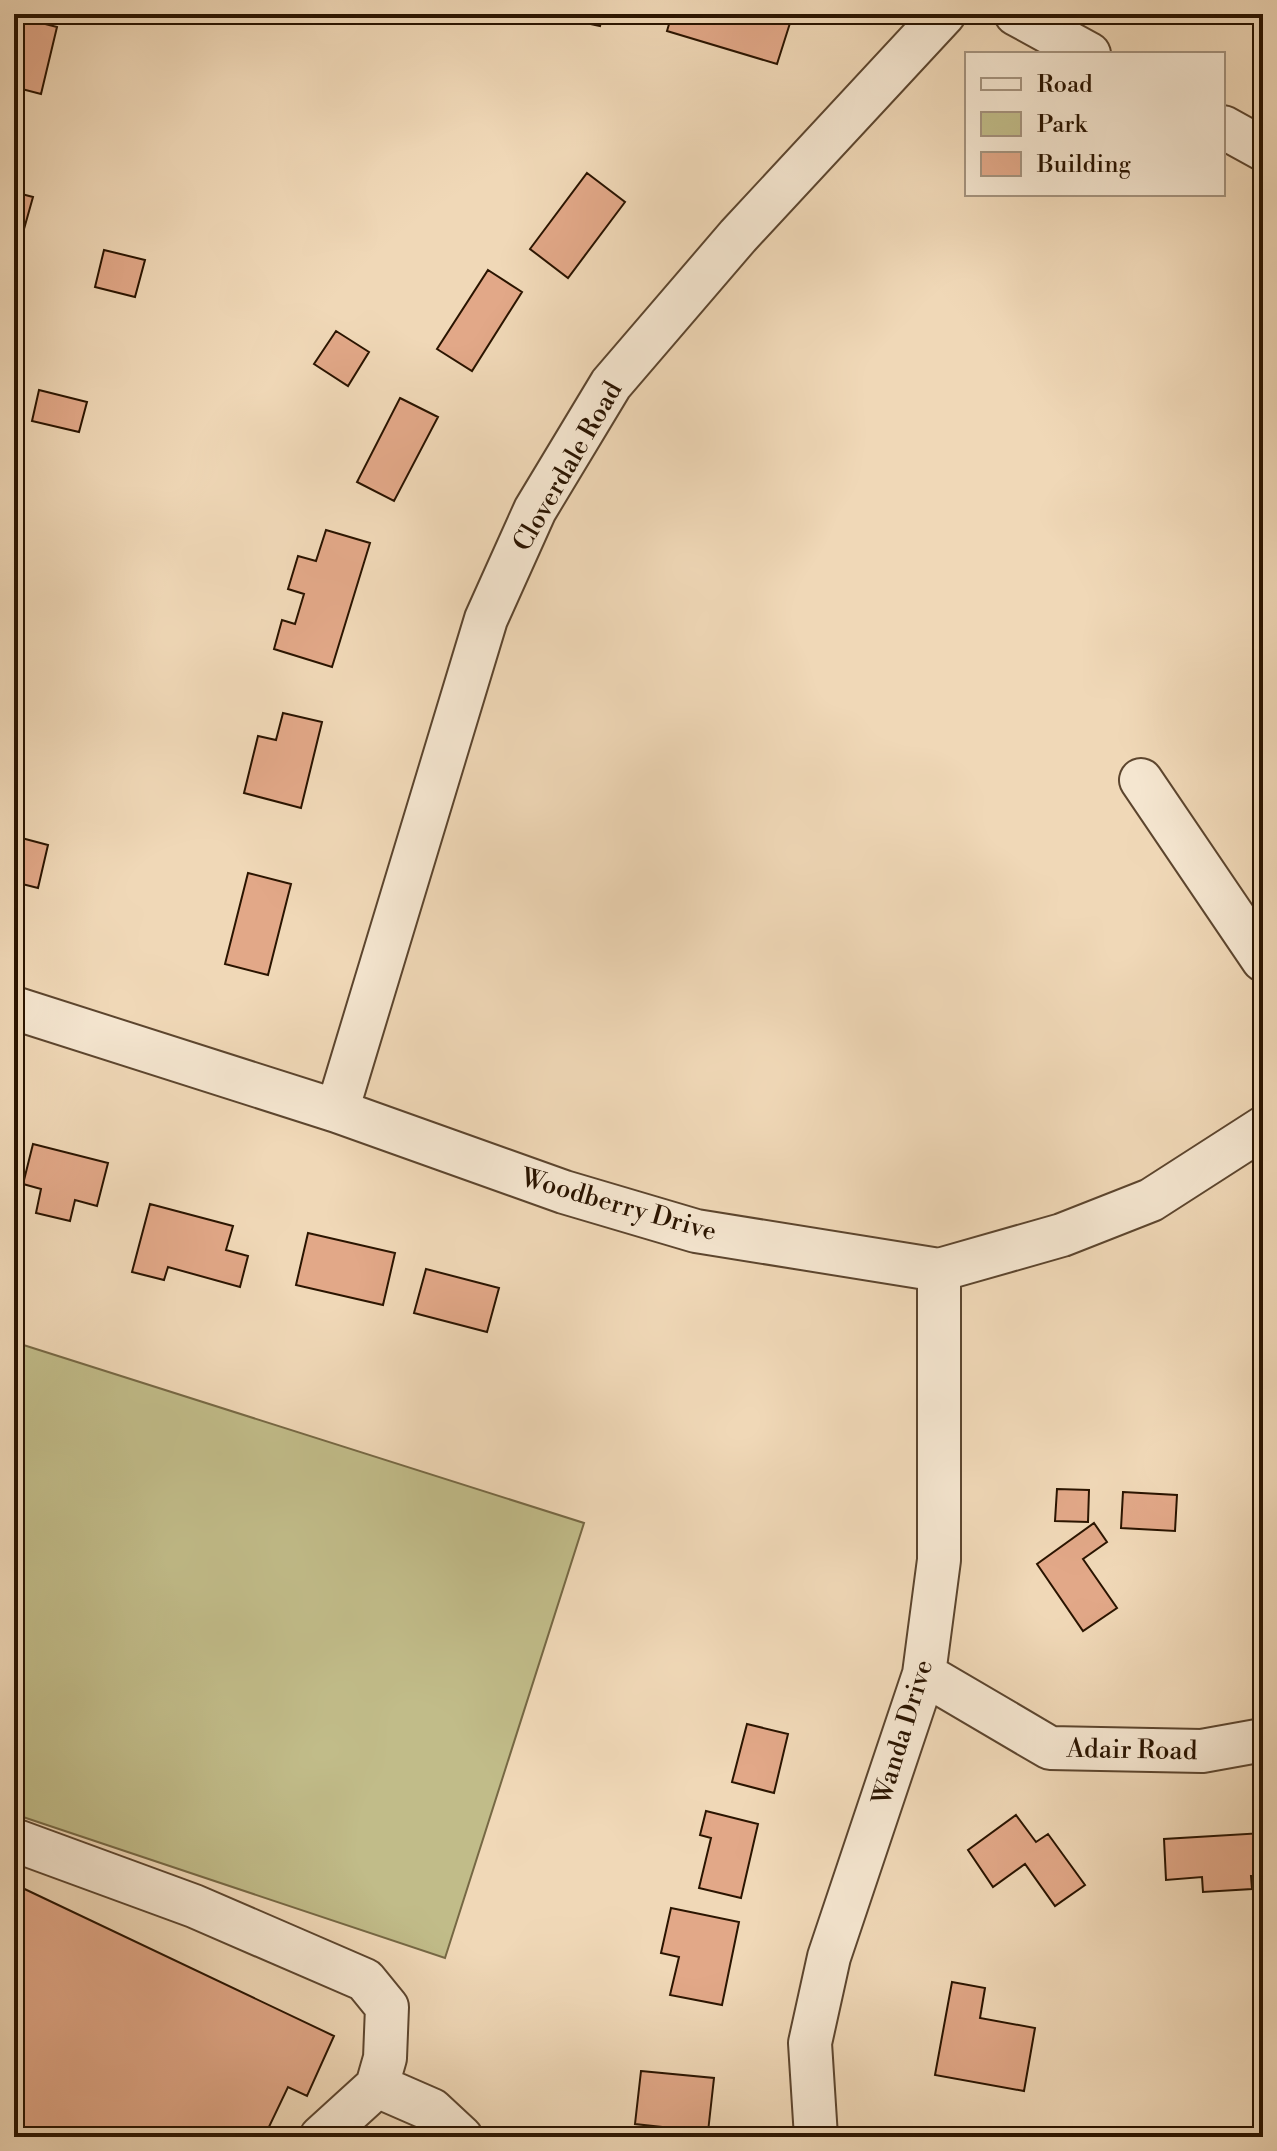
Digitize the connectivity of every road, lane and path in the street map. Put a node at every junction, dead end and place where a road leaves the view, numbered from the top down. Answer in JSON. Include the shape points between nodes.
{"nodes":[{"id":1,"x":944,"y":14,"type":"edge"},
{"id":2,"x":1016,"y":14,"type":"edge"},
{"id":3,"x":1085,"y":52,"type":"edge"},
{"id":4,"x":1225,"y":128,"type":"edge"},
{"id":5,"x":1263,"y":149,"type":"edge"},
{"id":6,"x":1141,"y":780,"type":"dead end"},
{"id":7,"x":1263,"y":960,"type":"edge"},
{"id":8,"x":14,"y":1008,"type":"edge"},
{"id":9,"x":337,"y":1111,"type":"junction"},
{"id":10,"x":1263,"y":1128,"type":"edge"},
{"id":11,"x":939,"y":1270,"type":"junction"},
{"id":12,"x":924,"y":1674,"type":"junction"},
{"id":13,"x":1263,"y":1740,"type":"edge"},
{"id":14,"x":14,"y":1840,"type":"edge"},
{"id":15,"x":377,"y":2086,"type":"junction"},
{"id":16,"x":321,"y":2137,"type":"edge"},
{"id":17,"x":461,"y":2137,"type":"edge"},
{"id":18,"x":816,"y":2137,"type":"edge"}],
"edges":[{"from":1,"to":9,"type":"street","name":"Cloverdale Road","via":[[738,236],[611,384],[535,510],[486,619]]},
{"from":2,"to":3,"type":"street"},
{"from":4,"to":5,"type":"street"},
{"from":6,"to":7,"type":"street"},
{"from":8,"to":9,"type":"street","name":"Woodberry Drive"},
{"from":9,"to":11,"type":"street","name":"Woodberry Drive","via":[[564,1192],[696,1231]]},
{"from":10,"to":11,"type":"street","name":"Woodberry Drive","via":[[1151,1200],[1062,1235]]},
{"from":11,"to":12,"type":"street","name":"Wanda Drive","via":[[939,1560]]},
{"from":12,"to":13,"type":"street","name":"Adair Road","via":[[1050,1748],[1202,1751]]},
{"from":12,"to":18,"type":"street","name":"Wanda Drive","via":[[829,1957],[810,2043]]},
{"from":14,"to":15,"type":"street","via":[[194,1906],[365,1980],[387,2007],[385,2058]]},
{"from":15,"to":16,"type":"street"},
{"from":15,"to":17,"type":"street","via":[[432,2110]]}]}
